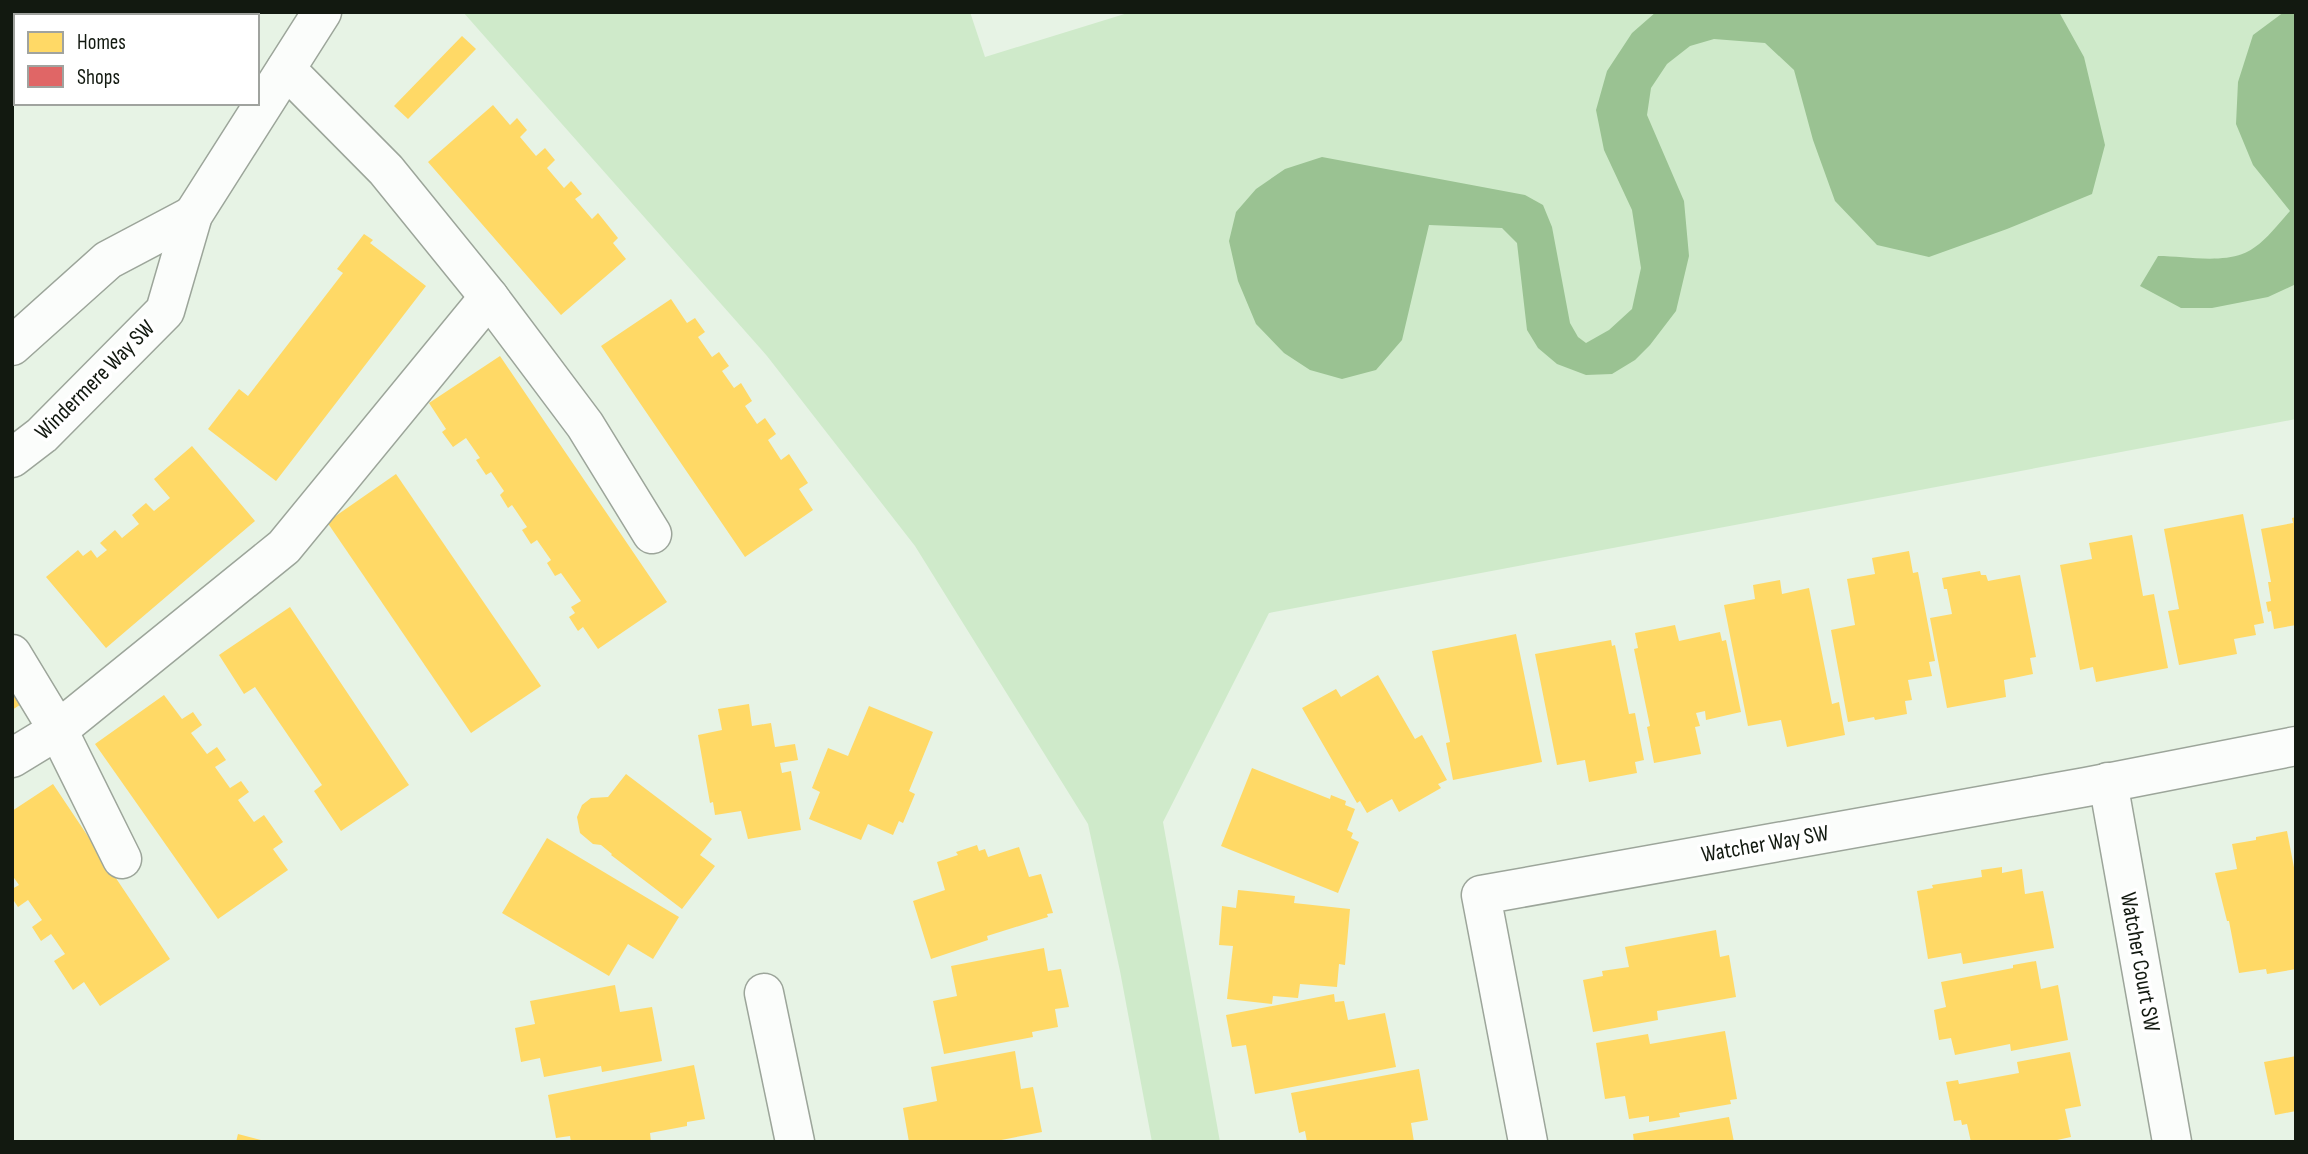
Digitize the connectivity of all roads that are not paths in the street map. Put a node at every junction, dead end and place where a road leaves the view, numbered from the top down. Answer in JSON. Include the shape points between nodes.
{"nodes":[{"id":1,"x":322,"y":12,"type":"edge"},
{"id":2,"x":286,"y":69,"type":"junction"},
{"id":3,"x":193,"y":215,"type":"junction"},
{"id":4,"x":489,"y":296,"type":"junction"},
{"id":5,"x":12,"y":346,"type":"edge"},
{"id":6,"x":12,"y":458,"type":"edge"},
{"id":7,"x":652,"y":534,"type":"dead end"},
{"id":8,"x":12,"y":654,"type":"edge"},
{"id":9,"x":58,"y":730,"type":"junction"},
{"id":10,"x":2296,"y":746,"type":"edge"},
{"id":11,"x":12,"y":758,"type":"edge"},
{"id":12,"x":2108,"y":782,"type":"junction"},
{"id":13,"x":122,"y":859,"type":"dead end"},
{"id":14,"x":764,"y":993,"type":"dead end"},
{"id":15,"x":795,"y":1142,"type":"edge"},
{"id":16,"x":1528,"y":1142,"type":"edge"},
{"id":17,"x":2172,"y":1142,"type":"edge"}],
"edges":[{"from":1,"to":2,"type":"street","name":"Windermere Way SW"},
{"from":2,"to":3,"type":"street","name":"Windermere Way SW"},
{"from":2,"to":4,"type":"street","via":[[386,170]]},
{"from":3,"to":5,"type":"street","name":"Windermere Way SW","via":[[108,260]]},
{"from":3,"to":6,"type":"street","name":"Windermere Way SW","via":[[165,311],[42,435]]},
{"from":4,"to":7,"type":"street","via":[[584,425]]},
{"from":4,"to":9,"type":"street","via":[[284,547]]},
{"from":8,"to":9,"type":"street"},
{"from":9,"to":11,"type":"street"},
{"from":9,"to":13,"type":"street"},
{"from":10,"to":12,"type":"street","name":"Watcher Way SW"},
{"from":12,"to":16,"type":"street","name":"Watcher Way SW","via":[[1481,895]]},
{"from":12,"to":17,"type":"street","name":"Watcher Court SW"},
{"from":14,"to":15,"type":"street"}]}
